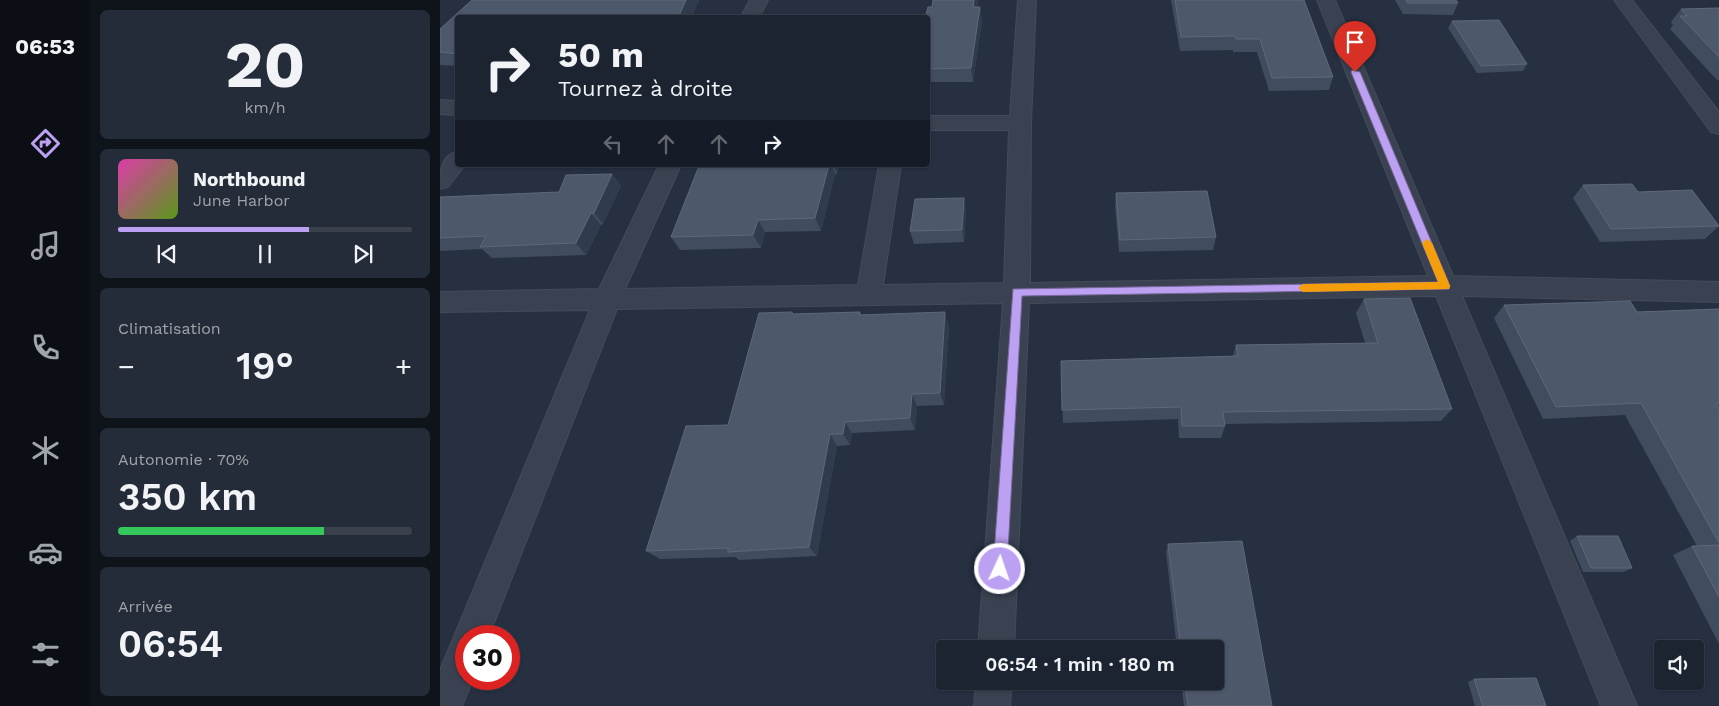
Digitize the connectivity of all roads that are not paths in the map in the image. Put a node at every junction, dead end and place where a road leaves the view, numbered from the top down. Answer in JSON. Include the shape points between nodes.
{"nodes":[{"id":1,"x":759,"y":0,"type":"edge"},
{"id":2,"x":1027,"y":0,"type":"edge"},
{"id":3,"x":1326,"y":0,"type":"edge"},
{"id":4,"x":1623,"y":0,"type":"edge"},
{"id":5,"x":751,"y":15,"type":"edge"},
{"id":6,"x":440,"y":107,"type":"edge"},
{"id":7,"x":455,"y":108,"type":"edge"},
{"id":8,"x":1020,"y":123,"type":"junction"},
{"id":9,"x":930,"y":124,"type":"edge"},
{"id":10,"x":1719,"y":127,"type":"edge"},
{"id":11,"x":455,"y":162,"type":"edge"},
{"id":12,"x":669,"y":167,"type":"edge"},
{"id":13,"x":890,"y":167,"type":"edge"},
{"id":14,"x":440,"y":181,"type":"edge"},
{"id":15,"x":1445,"y":286,"type":"junction"},
{"id":16,"x":1016,"y":292,"type":"junction"},
{"id":17,"x":1719,"y":292,"type":"edge"},
{"id":18,"x":869,"y":294,"type":"junction"},
{"id":19,"x":608,"y":298,"type":"junction"},
{"id":20,"x":440,"y":302,"type":"edge"},
{"id":21,"x":476,"y":625,"type":"edge"},
{"id":22,"x":997,"y":640,"type":"edge"},
{"id":23,"x":455,"y":678,"type":"edge"},
{"id":24,"x":993,"y":690,"type":"edge"},
{"id":25,"x":444,"y":706,"type":"edge"},
{"id":26,"x":992,"y":706,"type":"edge"},
{"id":27,"x":1619,"y":706,"type":"edge"}],
"edges":[{"from":1,"to":5,"type":"street"},
{"from":2,"to":8,"type":"street"},
{"from":3,"to":15,"type":"street"},
{"from":4,"to":10,"type":"street"},
{"from":6,"to":7,"type":"street"},
{"from":8,"to":9,"type":"street"},
{"from":8,"to":16,"type":"street"},
{"from":11,"to":14,"type":"street"},
{"from":12,"to":19,"type":"street"},
{"from":13,"to":18,"type":"street"},
{"from":15,"to":16,"type":"street"},
{"from":15,"to":17,"type":"street"},
{"from":15,"to":27,"type":"street"},
{"from":16,"to":18,"type":"street"},
{"from":16,"to":22,"type":"street"},
{"from":18,"to":19,"type":"street"},
{"from":19,"to":20,"type":"street"},
{"from":19,"to":21,"type":"street"},
{"from":23,"to":25,"type":"street"},
{"from":24,"to":26,"type":"street"}]}
